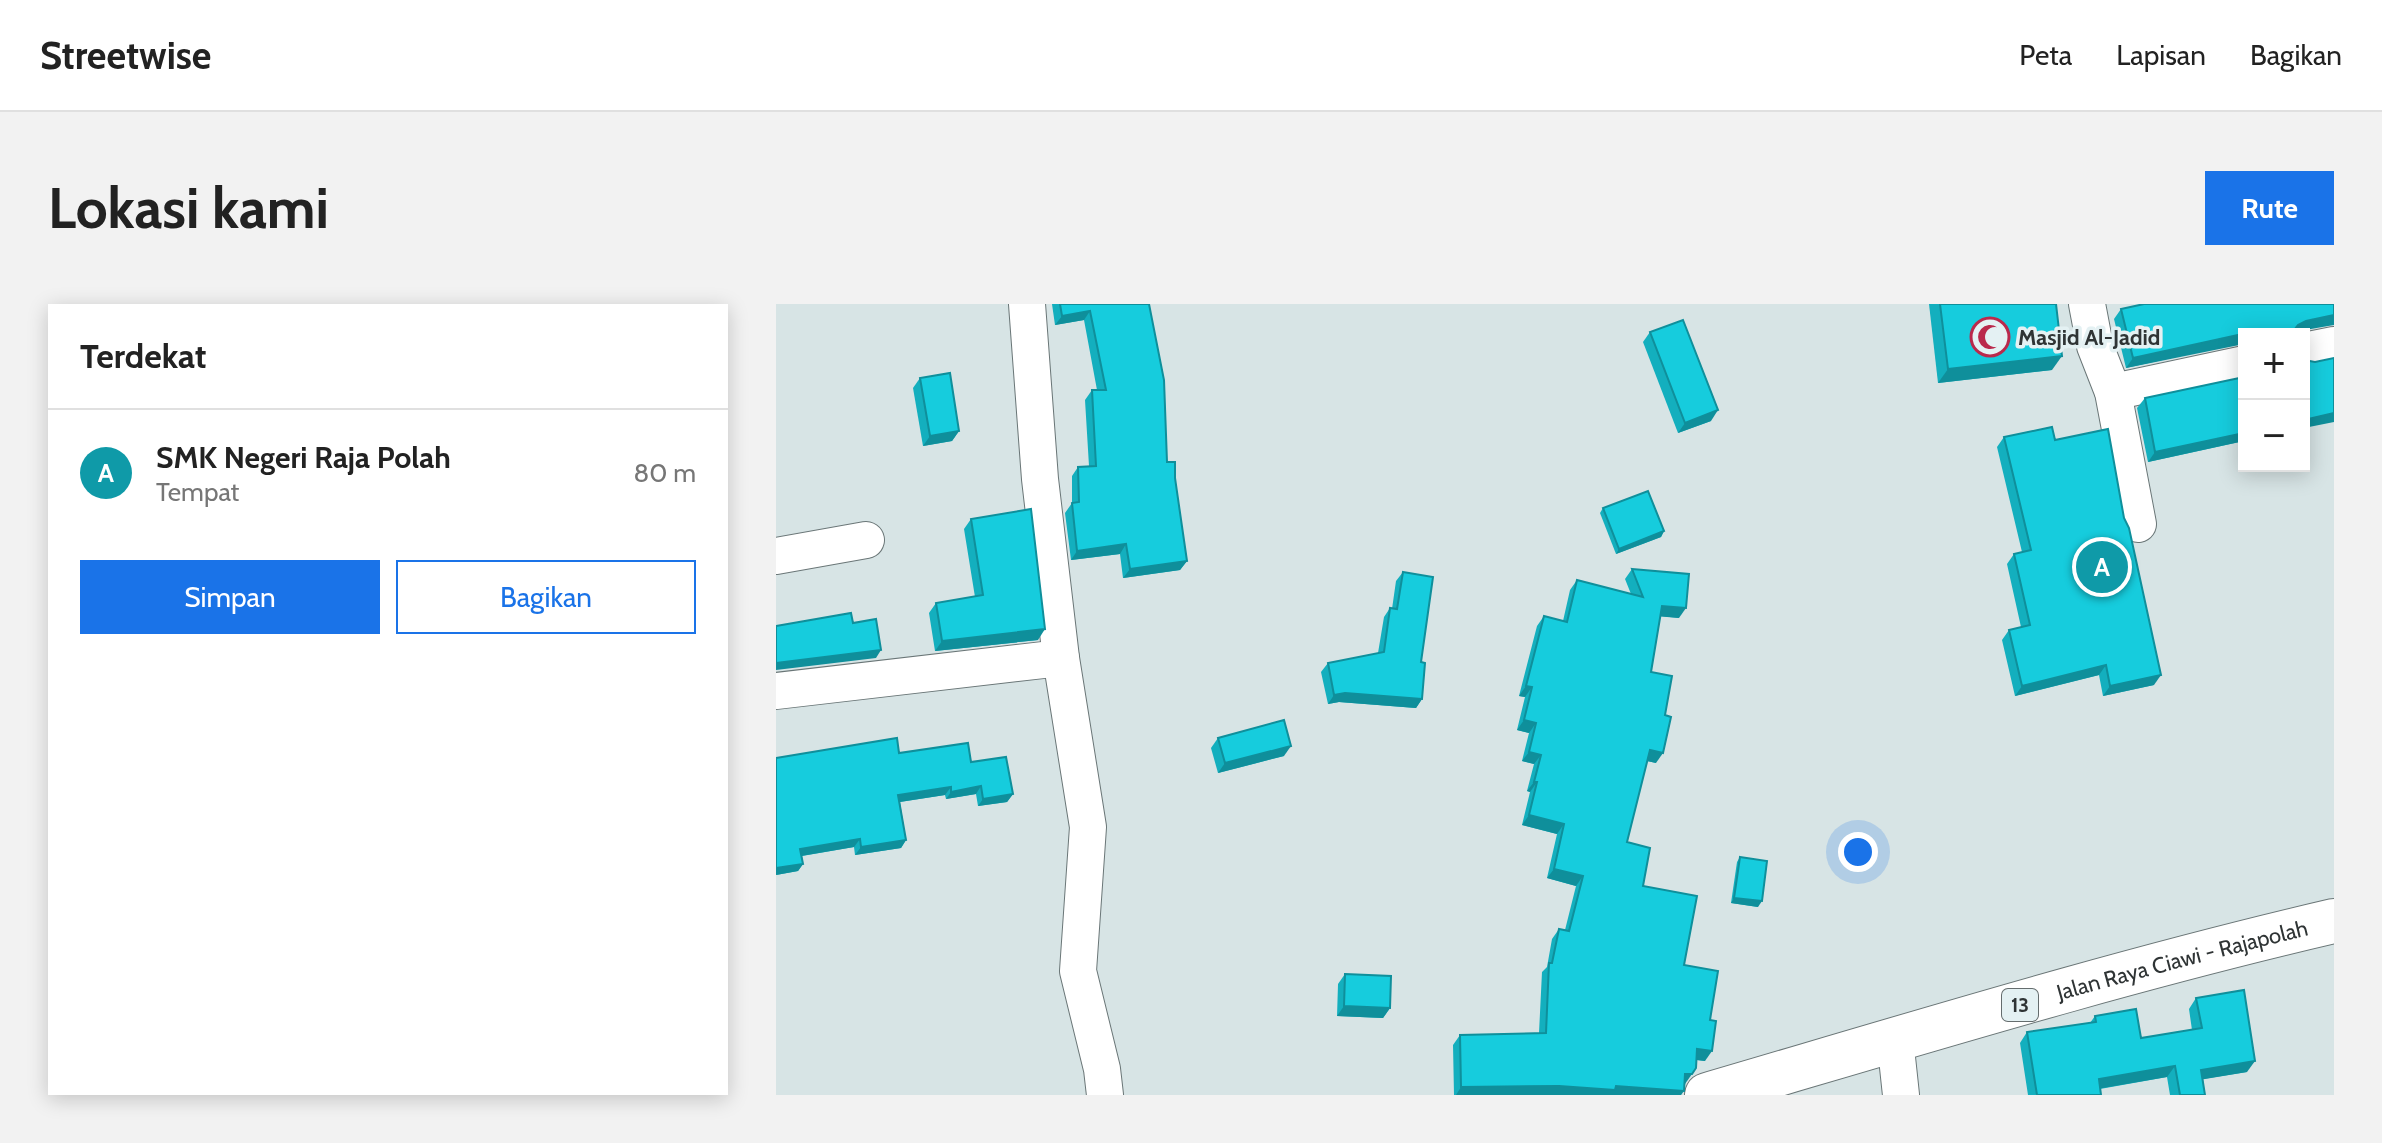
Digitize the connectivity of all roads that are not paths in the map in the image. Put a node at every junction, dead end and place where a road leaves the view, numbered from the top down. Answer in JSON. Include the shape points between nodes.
{"nodes":[{"id":1,"x":1027,"y":304,"type":"edge"},
{"id":2,"x":2087,"y":304,"type":"edge"},
{"id":3,"x":2334,"y":345,"type":"edge"},
{"id":4,"x":2310,"y":350,"type":"edge"},
{"id":5,"x":2238,"y":365,"type":"edge"},
{"id":6,"x":2113,"y":392,"type":"junction"},
{"id":7,"x":2138,"y":524,"type":"dead end"},
{"id":8,"x":866,"y":540,"type":"dead end"},
{"id":9,"x":776,"y":556,"type":"edge"},
{"id":10,"x":1061,"y":658,"type":"junction"},
{"id":11,"x":776,"y":691,"type":"edge"},
{"id":12,"x":2334,"y":921,"type":"edge"},
{"id":13,"x":1895,"y":1039,"type":"junction"},
{"id":14,"x":1105,"y":1095,"type":"edge"},
{"id":15,"x":1707,"y":1095,"type":"edge"},
{"id":16,"x":1901,"y":1095,"type":"edge"}],
"edges":[{"from":1,"to":10,"type":"street"},
{"from":2,"to":6,"type":"street","via":[[2095,346]]},
{"from":3,"to":4,"type":"street"},
{"from":5,"to":6,"type":"street"},
{"from":6,"to":7,"type":"street"},
{"from":8,"to":9,"type":"street"},
{"from":10,"to":11,"type":"street"},
{"from":10,"to":14,"type":"street","via":[[1088,827],[1078,971]]},
{"from":12,"to":13,"type":"highway","name":"Jalan Raya Ciawi - Rajapolah","number":"13"},
{"from":13,"to":15,"type":"highway","name":"Jalan Raya Ciawi - Rajapolah","number":"13"},
{"from":13,"to":16,"type":"street"}]}
